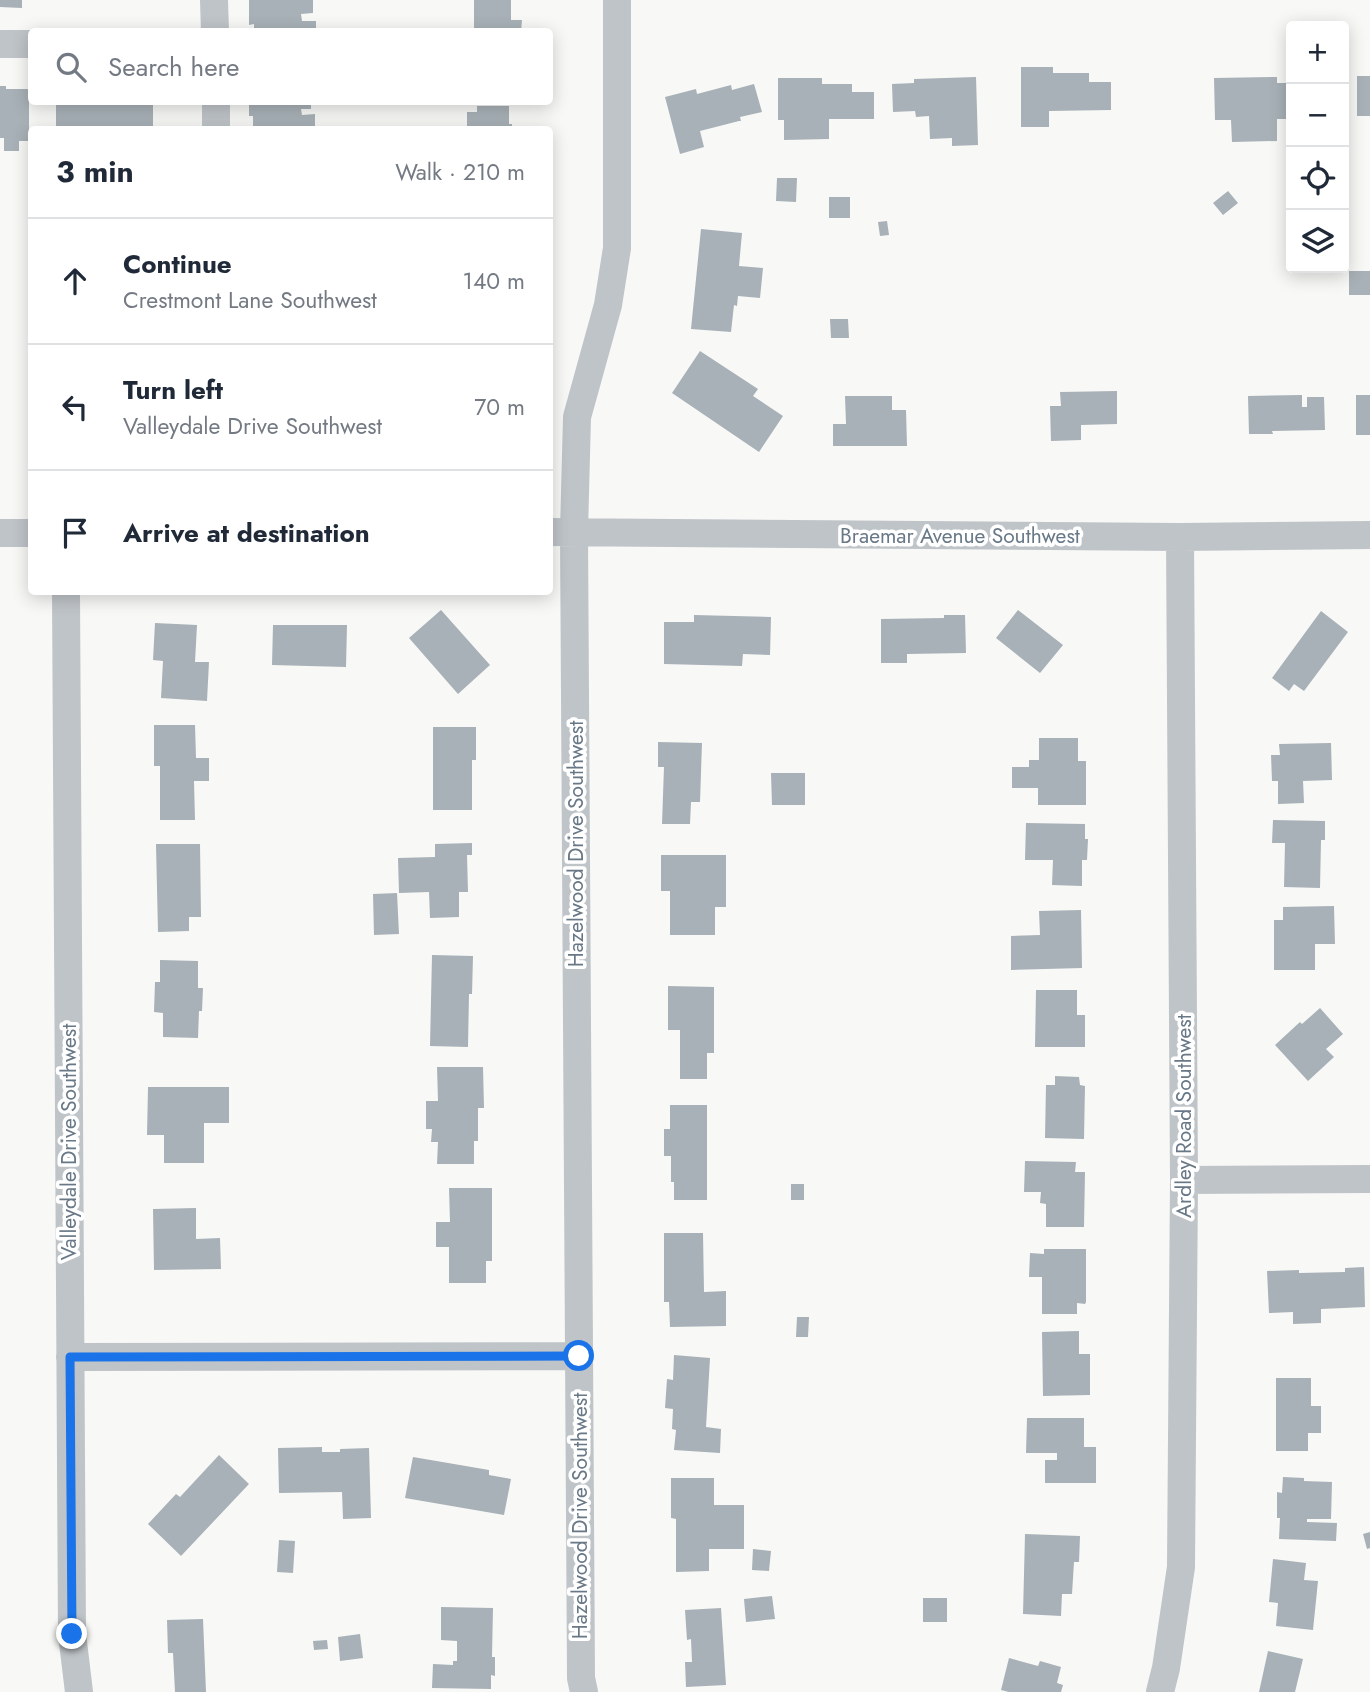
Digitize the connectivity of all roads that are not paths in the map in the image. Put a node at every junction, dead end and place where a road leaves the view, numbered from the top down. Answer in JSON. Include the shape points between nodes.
{"nodes":[{"id":1,"x":214,"y":0,"type":"edge"},
{"id":2,"x":617,"y":0,"type":"edge"},
{"id":3,"x":215,"y":28,"type":"edge"},
{"id":4,"x":0,"y":44,"type":"edge"},
{"id":5,"x":28,"y":44,"type":"edge"},
{"id":6,"x":216,"y":105,"type":"edge"},
{"id":7,"x":216,"y":126,"type":"edge"},
{"id":8,"x":562,"y":532,"type":"edge"},
{"id":9,"x":0,"y":533,"type":"edge"},
{"id":10,"x":28,"y":533,"type":"edge"},
{"id":11,"x":1370,"y":535,"type":"edge"},
{"id":12,"x":1180,"y":537,"type":"junction"},
{"id":13,"x":66,"y":595,"type":"edge"},
{"id":14,"x":1370,"y":1179,"type":"edge"},
{"id":15,"x":1184,"y":1180,"type":"junction"},
{"id":16,"x":579,"y":1356,"type":"junction"},
{"id":17,"x":70,"y":1357,"type":"junction"},
{"id":18,"x":79,"y":1692,"type":"edge"},
{"id":19,"x":584,"y":1692,"type":"edge"},
{"id":20,"x":1160,"y":1692,"type":"edge"}],
"edges":[{"from":1,"to":3,"type":"street"},
{"from":2,"to":8,"type":"street","name":"Hazelwood Drive Southwest","via":[[617,248],[608,305],[577,417]]},
{"from":4,"to":5,"type":"street"},
{"from":6,"to":7,"type":"street"},
{"from":8,"to":12,"type":"street","name":"Braemar Avenue Southwest"},
{"from":8,"to":16,"type":"street","name":"Hazelwood Drive Southwest"},
{"from":9,"to":10,"type":"street"},
{"from":11,"to":12,"type":"street","name":"Braemar Avenue Southwest"},
{"from":12,"to":15,"type":"street","name":"Ardley Road Southwest"},
{"from":13,"to":17,"type":"street","name":"Valleydale Drive Southwest"},
{"from":14,"to":15,"type":"street"},
{"from":15,"to":20,"type":"street","name":"Ardley Road Southwest","via":[[1181,1567]]},
{"from":16,"to":17,"type":"street"},
{"from":16,"to":19,"type":"street","name":"Hazelwood Drive Southwest"},
{"from":17,"to":18,"type":"street","name":"Valleydale Drive Southwest","via":[[72,1634]]}]}
